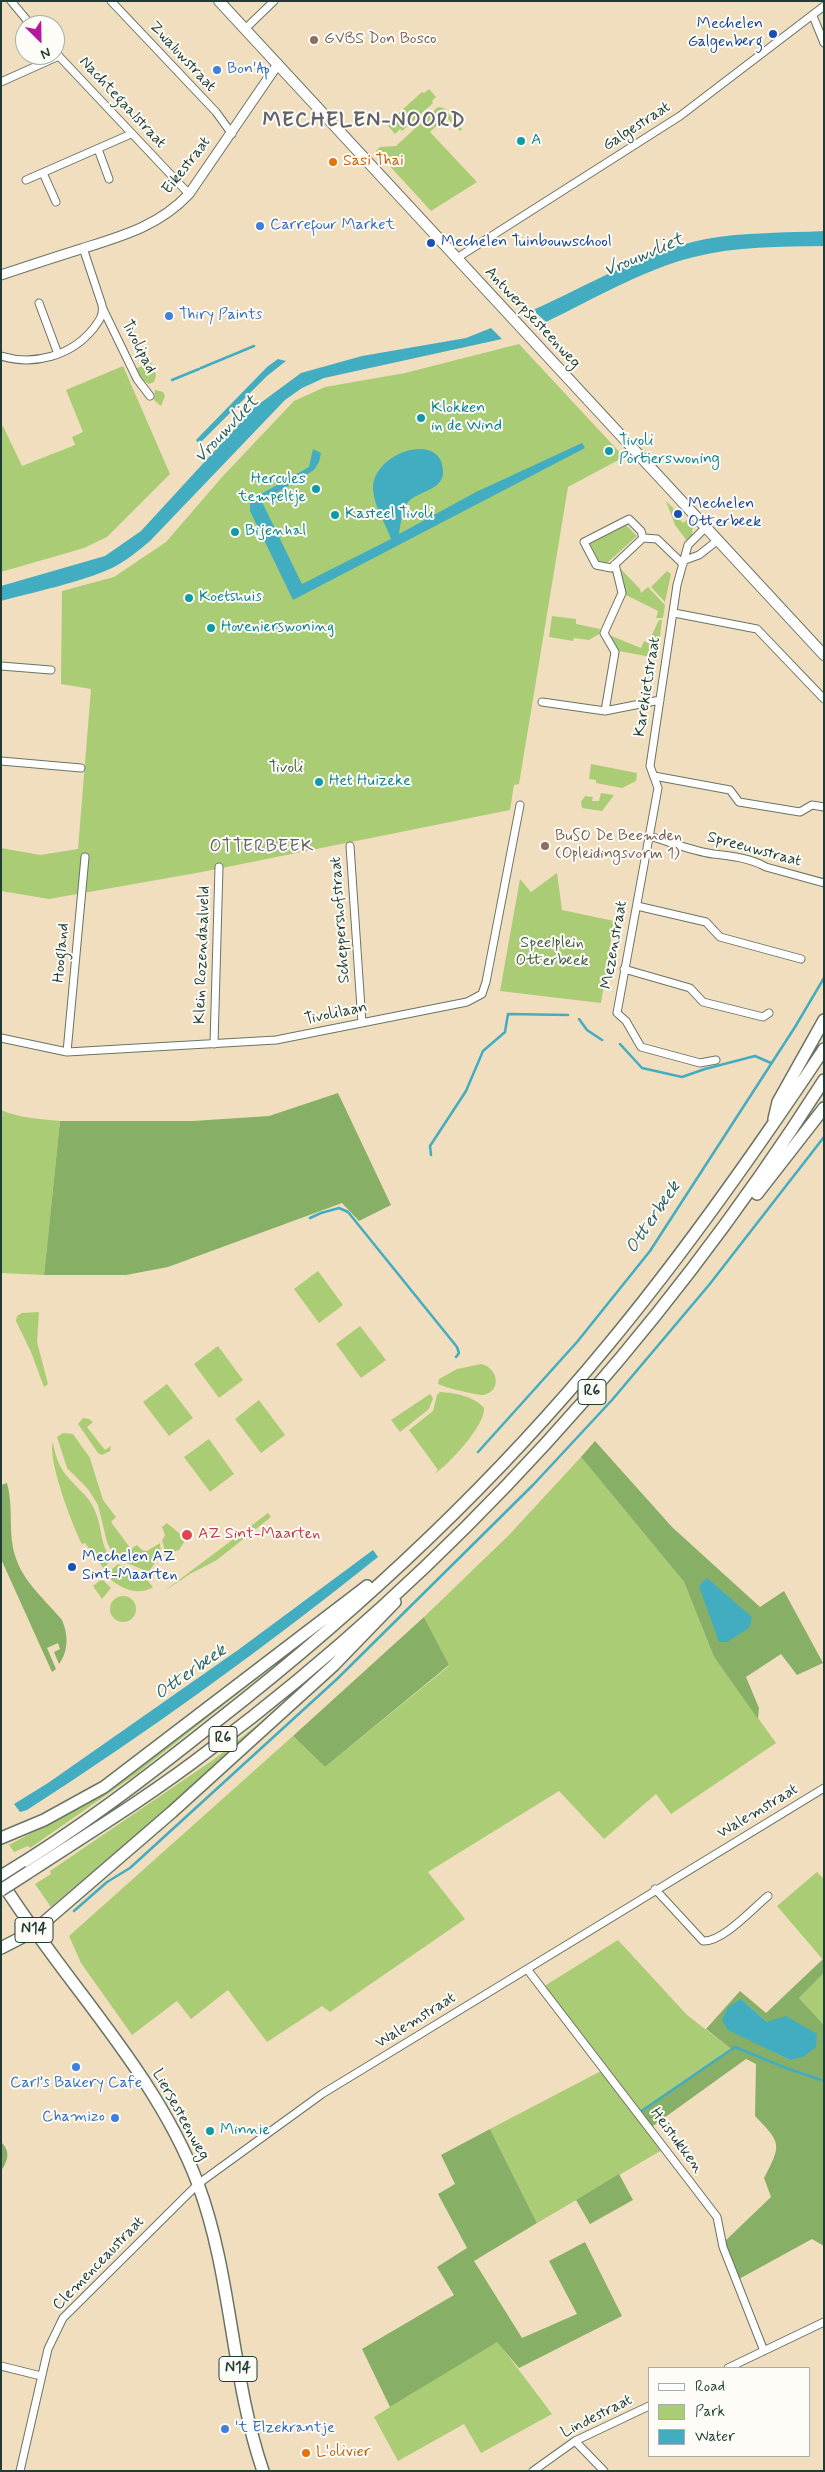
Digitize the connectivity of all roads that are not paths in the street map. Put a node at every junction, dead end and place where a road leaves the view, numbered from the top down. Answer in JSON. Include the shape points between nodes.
{"nodes":[{"id":1,"x":11,"y":1,"type":"edge"},
{"id":2,"x":111,"y":1,"type":"edge"},
{"id":3,"x":219,"y":1,"type":"edge"},
{"id":4,"x":274,"y":1,"type":"edge"},
{"id":5,"x":824,"y":6,"type":"edge"},
{"id":6,"x":23,"y":15,"type":"edge"},
{"id":7,"x":814,"y":16,"type":"junction"},
{"id":8,"x":245,"y":29,"type":"junction"},
{"id":9,"x":824,"y":43,"type":"edge"},
{"id":10,"x":65,"y":63,"type":"edge"},
{"id":11,"x":278,"y":64,"type":"junction"},
{"id":12,"x":35,"y":65,"type":"edge"},
{"id":13,"x":1,"y":82,"type":"edge"},
{"id":14,"x":131,"y":134,"type":"junction"},
{"id":15,"x":232,"y":134,"type":"junction"},
{"id":16,"x":98,"y":149,"type":"junction"},
{"id":17,"x":43,"y":173,"type":"junction"},
{"id":18,"x":109,"y":179,"type":"dead end"},
{"id":19,"x":26,"y":180,"type":"dead end"},
{"id":20,"x":189,"y":194,"type":"junction"},
{"id":21,"x":56,"y":202,"type":"dead end"},
{"id":22,"x":83,"y":248,"type":"junction"},
{"id":23,"x":457,"y":258,"type":"junction"},
{"id":24,"x":1,"y":275,"type":"edge"},
{"id":25,"x":39,"y":303,"type":"dead end"},
{"id":26,"x":103,"y":309,"type":"junction"},
{"id":27,"x":58,"y":354,"type":"junction"},
{"id":28,"x":1,"y":356,"type":"edge"},
{"id":29,"x":150,"y":396,"type":"dead end"},
{"id":30,"x":706,"y":527,"type":"junction"},
{"id":31,"x":643,"y":538,"type":"junction"},
{"id":32,"x":718,"y":540,"type":"junction"},
{"id":33,"x":684,"y":562,"type":"junction"},
{"id":34,"x":615,"y":564,"type":"junction"},
{"id":35,"x":674,"y":613,"type":"junction"},
{"id":36,"x":824,"y":655,"type":"edge"},
{"id":37,"x":1,"y":666,"type":"edge"},
{"id":38,"x":51,"y":670,"type":"dead end"},
{"id":39,"x":824,"y":699,"type":"edge"},
{"id":40,"x":660,"y":700,"type":"junction"},
{"id":41,"x":542,"y":702,"type":"dead end"},
{"id":42,"x":605,"y":711,"type":"junction"},
{"id":43,"x":1,"y":761,"type":"edge"},
{"id":44,"x":650,"y":766,"type":"joint"},
{"id":45,"x":81,"y":768,"type":"dead end"},
{"id":46,"x":654,"y":776,"type":"junction"},
{"id":47,"x":520,"y":805,"type":"dead end"},
{"id":48,"x":824,"y":807,"type":"edge"},
{"id":49,"x":649,"y":836,"type":"junction"},
{"id":50,"x":350,"y":846,"type":"dead end"},
{"id":51,"x":85,"y":857,"type":"dead end"},
{"id":52,"x":219,"y":866,"type":"dead end"},
{"id":53,"x":824,"y":883,"type":"edge"},
{"id":54,"x":636,"y":906,"type":"junction"},
{"id":55,"x":801,"y":959,"type":"dead end"},
{"id":56,"x":624,"y":969,"type":"junction"},
{"id":57,"x":769,"y":1013,"type":"dead end"},
{"id":58,"x":824,"y":1020,"type":"edge"},
{"id":59,"x":362,"y":1022,"type":"junction"},
{"id":60,"x":1,"y":1038,"type":"edge"},
{"id":61,"x":214,"y":1044,"type":"junction"},
{"id":62,"x":824,"y":1049,"type":"edge"},
{"id":63,"x":67,"y":1052,"type":"junction"},
{"id":64,"x":716,"y":1060,"type":"dead end"},
{"id":65,"x":824,"y":1080,"type":"edge"},
{"id":66,"x":824,"y":1108,"type":"edge"},
{"id":67,"x":773,"y":1126,"type":"junction"},
{"id":68,"x":741,"y":1204,"type":"junction"},
{"id":69,"x":390,"y":1575,"type":"junction"},
{"id":70,"x":403,"y":1588,"type":"junction"},
{"id":71,"x":824,"y":1788,"type":"edge"},
{"id":72,"x":1,"y":1838,"type":"edge"},
{"id":73,"x":25,"y":1868,"type":"junction"},
{"id":74,"x":1,"y":1876,"type":"edge"},
{"id":75,"x":1,"y":1881,"type":"edge"},
{"id":76,"x":655,"y":1889,"type":"junction"},
{"id":77,"x":1,"y":1890,"type":"edge"},
{"id":78,"x":768,"y":1896,"type":"dead end"},
{"id":79,"x":34,"y":1931,"type":"junction"},
{"id":80,"x":1,"y":1948,"type":"edge"},
{"id":81,"x":527,"y":1968,"type":"junction"},
{"id":82,"x":198,"y":2184,"type":"junction"},
{"id":83,"x":824,"y":2322,"type":"edge"},
{"id":84,"x":764,"y":2351,"type":"junction"},
{"id":85,"x":1,"y":2366,"type":"edge"},
{"id":86,"x":730,"y":2367,"type":"edge"},
{"id":87,"x":41,"y":2376,"type":"junction"},
{"id":88,"x":648,"y":2406,"type":"edge"},
{"id":89,"x":575,"y":2441,"type":"junction"},
{"id":90,"x":20,"y":2471,"type":"edge"},
{"id":91,"x":263,"y":2471,"type":"edge"},
{"id":92,"x":533,"y":2471,"type":"edge"},
{"id":93,"x":604,"y":2471,"type":"edge"}],
"edges":[{"from":1,"to":6,"type":"street"},
{"from":2,"to":15,"type":"street","name":"Zwaluwstraat","via":[[216,112]]},
{"from":3,"to":8,"type":"main road","name":"Antwerpsesteenweg"},
{"from":4,"to":8,"type":"street"},
{"from":5,"to":7,"type":"street","name":"Galgestraat"},
{"from":7,"to":9,"type":"street"},
{"from":7,"to":23,"type":"street","name":"Galgestraat","via":[[680,116]]},
{"from":8,"to":11,"type":"main road","name":"Antwerpsesteenweg"},
{"from":10,"to":14,"type":"street","name":"Nachtegaalstraat"},
{"from":11,"to":15,"type":"street","name":"Eikestraat","via":[[268,74]]},
{"from":11,"to":23,"type":"main road","name":"Antwerpsesteenweg"},
{"from":12,"to":13,"type":"street"},
{"from":14,"to":16,"type":"street"},
{"from":14,"to":20,"type":"street","name":"Nachtegaalstraat"},
{"from":15,"to":20,"type":"street","name":"Eikestraat"},
{"from":16,"to":17,"type":"street"},
{"from":16,"to":18,"type":"street"},
{"from":17,"to":19,"type":"street"},
{"from":17,"to":21,"type":"street"},
{"from":20,"to":22,"type":"street","name":"Eikestraat","via":[[150,225]]},
{"from":22,"to":24,"type":"street","name":"Eikestraat"},
{"from":22,"to":26,"type":"street","name":"Tivolipad"},
{"from":23,"to":30,"type":"main road","name":"Antwerpsesteenweg"},
{"from":25,"to":27,"type":"street"},
{"from":26,"to":27,"type":"street","via":[[87,335]]},
{"from":26,"to":29,"type":"street","name":"Tivolipad","via":[[137,379]]},
{"from":27,"to":28,"type":"street","via":[[27,360]]},
{"from":30,"to":32,"type":"main road","name":"Antwerpsesteenweg"},
{"from":30,"to":33,"type":"street","name":"Karekietstraat","via":[[688,545]]},
{"from":31,"to":33,"type":"street","via":[[657,539]]},
{"from":31,"to":34,"type":"street"},
{"from":31,"to":34,"type":"street","via":[[641,531],[628,519],[584,542],[596,566],[611,568]]},
{"from":32,"to":33,"type":"street"},
{"from":32,"to":36,"type":"main road","name":"Antwerpsesteenweg"},
{"from":33,"to":35,"type":"street","name":"Karekietstraat"},
{"from":34,"to":42,"type":"street","via":[[622,593],[604,633],[614,652]]},
{"from":35,"to":39,"type":"street","via":[[757,629]]},
{"from":35,"to":40,"type":"street","name":"Karekietstraat"},
{"from":37,"to":38,"type":"street"},
{"from":40,"to":42,"type":"street"},
{"from":40,"to":44,"type":"street","name":"Karekietstraat"},
{"from":41,"to":42,"type":"street"},
{"from":43,"to":45,"type":"street"},
{"from":44,"to":46,"type":"street","name":"Mezenstraat"},
{"from":46,"to":48,"type":"street","via":[[730,790],[739,802],[800,812],[812,805]]},
{"from":46,"to":49,"type":"street","name":"Mezenstraat","via":[[658,788]]},
{"from":47,"to":59,"type":"street","name":"Tivolilaan","via":[[482,994],[467,1002]]},
{"from":49,"to":53,"type":"street","name":"Spreeuwstraat","via":[[712,854],[758,862]]},
{"from":49,"to":54,"type":"street","name":"Mezenstraat"},
{"from":50,"to":59,"type":"street","name":"Scheppershofstraat"},
{"from":51,"to":63,"type":"street","name":"Hoogland"},
{"from":52,"to":61,"type":"street","name":"Klein Rozendaalveld"},
{"from":54,"to":55,"type":"street","via":[[706,922],[720,937]]},
{"from":54,"to":56,"type":"street","name":"Mezenstraat"},
{"from":56,"to":57,"type":"street","via":[[690,988],[703,1002],[763,1017]]},
{"from":56,"to":64,"type":"street","name":"Mezenstraat","via":[[617,1013],[626,1021],[641,1047],[700,1063]]},
{"from":58,"to":67,"type":"main road","via":[[778,1102]]},
{"from":59,"to":61,"type":"street","name":"Tivolilaan","via":[[276,1040]]},
{"from":60,"to":63,"type":"street","name":"Tivolilaan"},
{"from":61,"to":63,"type":"street","name":"Tivolilaan"},
{"from":62,"to":67,"type":"main road","number":"R6"},
{"from":65,"to":68,"type":"main road","number":"R6"},
{"from":66,"to":68,"type":"main road","via":[[756,1194]]},
{"from":67,"to":69,"type":"main road","number":"R6","via":[[696,1235],[607,1347],[477,1490]]},
{"from":68,"to":70,"type":"main road","number":"R6","via":[[647,1327],[567,1421],[498,1495]]},
{"from":69,"to":72,"type":"main road","via":[[377,1578],[104,1787],[44,1820]]},
{"from":69,"to":73,"type":"main road","number":"R6","via":[[293,1662]]},
{"from":70,"to":73,"type":"main road","number":"R6","via":[[336,1648],[208,1751]]},
{"from":70,"to":79,"type":"main road","via":[[392,1607],[334,1665],[172,1812]]},
{"from":71,"to":76,"type":"street","name":"Walemstraat"},
{"from":73,"to":74,"type":"main road","number":"R6"},
{"from":73,"to":77,"type":"main road","number":"R6","bridge":true},
{"from":75,"to":79,"type":"main road","name":"Liersesteenweg","number":"N14"},
{"from":76,"to":78,"type":"street","via":[[703,1941],[709,1942]]},
{"from":76,"to":81,"type":"street","name":"Walemstraat"},
{"from":79,"to":80,"type":"main road"},
{"from":79,"to":82,"type":"main road","name":"Liersesteenweg","number":"N14","via":[[142,2078],[182,2148]]},
{"from":81,"to":82,"type":"street","name":"Walemstraat","via":[[315,2099]]},
{"from":81,"to":84,"type":"street","name":"Heistukken","via":[[717,2217],[724,2248]]},
{"from":82,"to":87,"type":"street","name":"Clemenceaustraat","via":[[63,2318],[48,2348]]},
{"from":82,"to":91,"type":"main road","name":"Liersesteenweg","number":"N14","via":[[219,2266],[245,2406]]},
{"from":83,"to":84,"type":"street"},
{"from":84,"to":86,"type":"street"},
{"from":85,"to":87,"type":"street"},
{"from":87,"to":90,"type":"street","name":"Clemenceaustraat"},
{"from":88,"to":89,"type":"street","name":"Lindestraat"},
{"from":89,"to":92,"type":"street","name":"Lindestraat"},
{"from":89,"to":93,"type":"street"}]}
